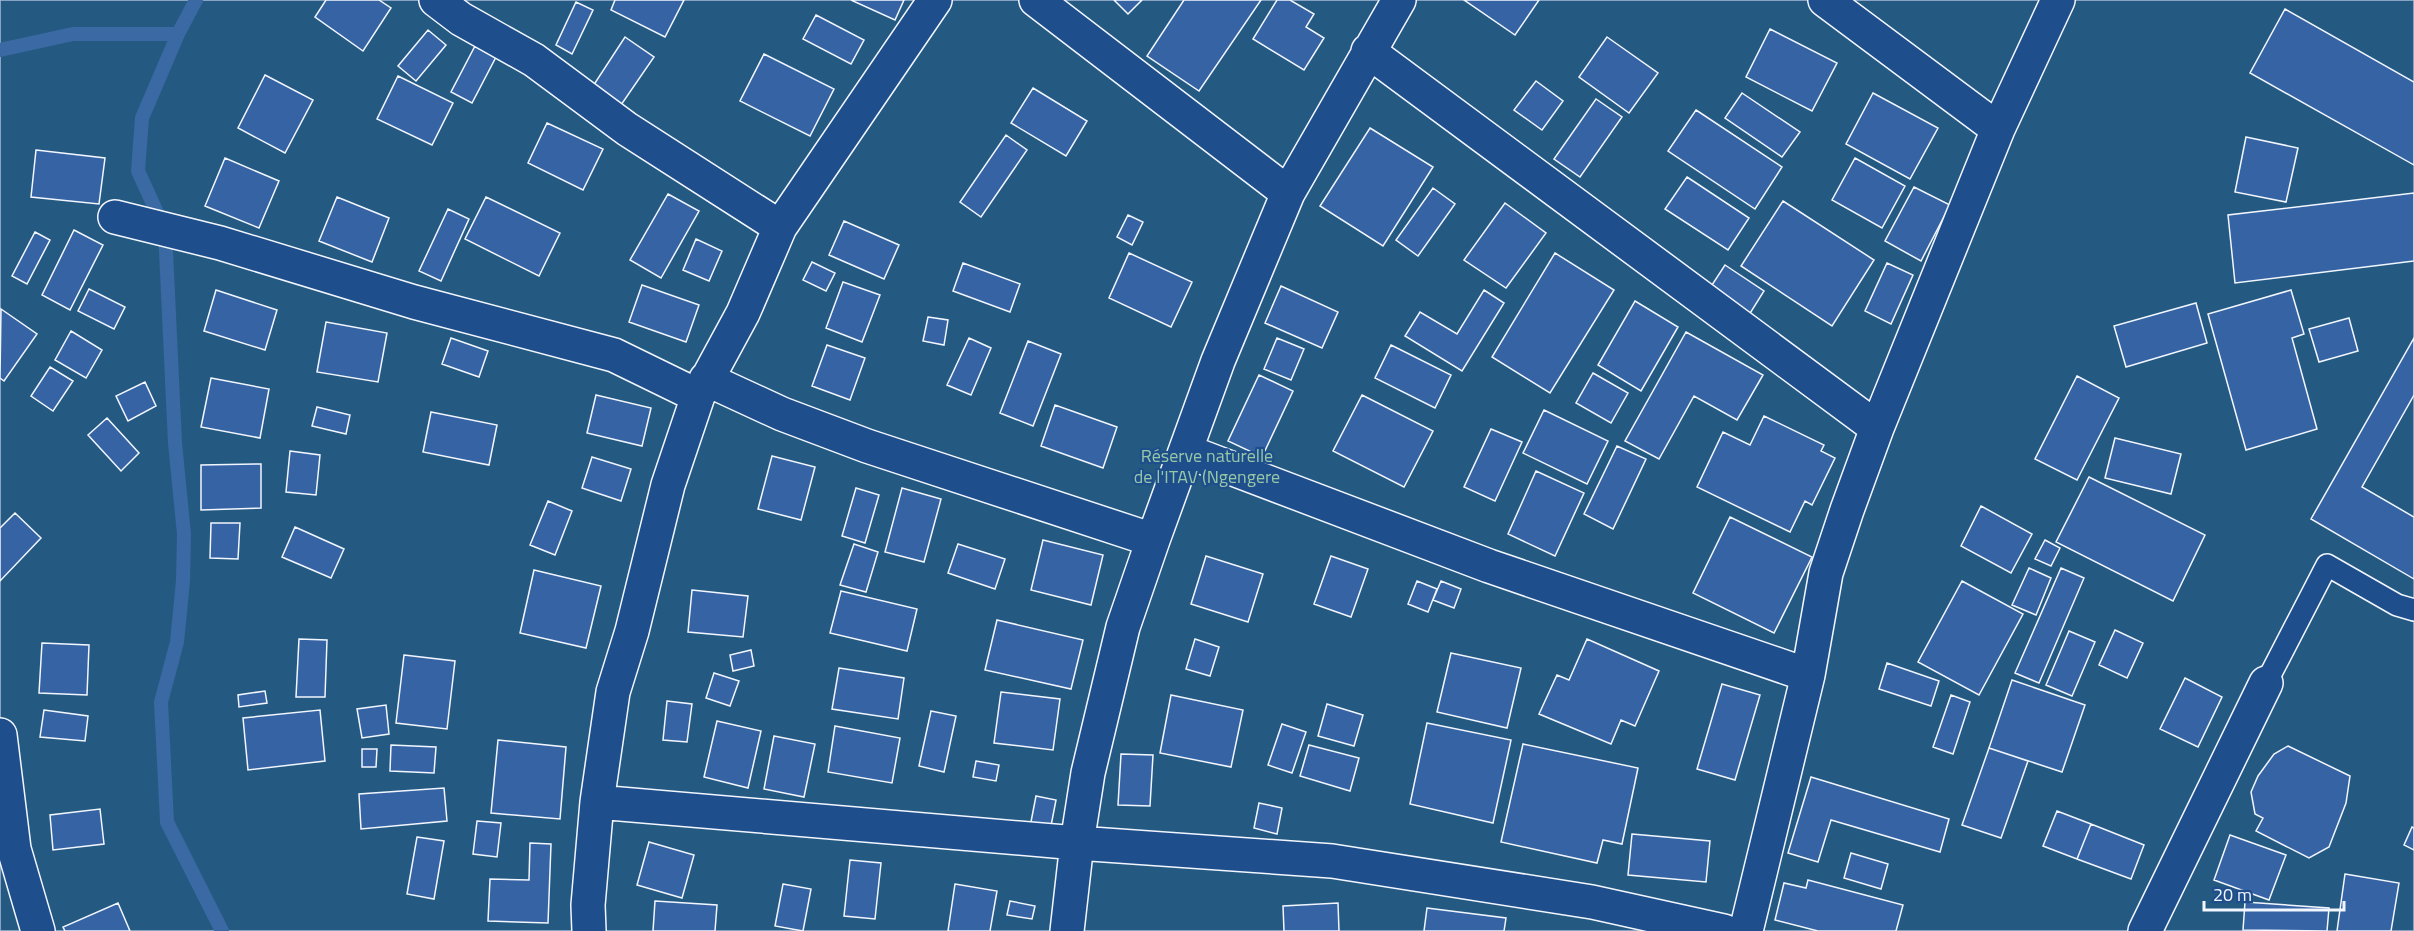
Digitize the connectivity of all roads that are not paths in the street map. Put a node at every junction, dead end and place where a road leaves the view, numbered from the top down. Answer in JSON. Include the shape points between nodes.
{"nodes":[{"id":1,"x":436,"y":0,"type":"edge"},
{"id":2,"x":935,"y":0,"type":"edge"},
{"id":3,"x":1036,"y":0,"type":"edge"},
{"id":4,"x":1825,"y":0,"type":"edge"},
{"id":5,"x":2058,"y":0,"type":"edge"},
{"id":6,"x":1390,"y":4,"type":"edge"},
{"id":7,"x":1368,"y":51,"type":"junction"},
{"id":8,"x":1998,"y":129,"type":"junction"},
{"id":9,"x":1288,"y":193,"type":"junction"},
{"id":10,"x":115,"y":217,"type":"dead end"},
{"id":11,"x":780,"y":228,"type":"junction"},
{"id":12,"x":702,"y":387,"type":"junction"},
{"id":13,"x":1877,"y":428,"type":"junction"},
{"id":14,"x":1186,"y":452,"type":"junction"},
{"id":15,"x":1153,"y":540,"type":"junction"},
{"id":16,"x":2414,"y":610,"type":"edge"},
{"id":17,"x":1808,"y":675,"type":"junction"},
{"id":18,"x":2266,"y":683,"type":"joint"},
{"id":19,"x":0,"y":735,"type":"edge"},
{"id":20,"x":597,"y":802,"type":"junction"},
{"id":21,"x":1077,"y":843,"type":"junction"},
{"id":22,"x":38,"y":931,"type":"edge"},
{"id":23,"x":589,"y":931,"type":"edge"},
{"id":24,"x":1068,"y":931,"type":"edge"},
{"id":25,"x":1724,"y":931,"type":"edge"},
{"id":26,"x":1746,"y":931,"type":"edge"},
{"id":27,"x":2145,"y":931,"type":"edge"}],
"edges":[{"from":1,"to":11,"type":"street","via":[[461,19],[534,60],[627,129]]},
{"from":2,"to":11,"type":"street"},
{"from":3,"to":9,"type":"street"},
{"from":4,"to":8,"type":"street"},
{"from":5,"to":8,"type":"street"},
{"from":6,"to":7,"type":"street"},
{"from":7,"to":9,"type":"street"},
{"from":7,"to":13,"type":"street"},
{"from":8,"to":13,"type":"street"},
{"from":9,"to":14,"type":"street","via":[[1218,361]]},
{"from":10,"to":12,"type":"street","via":[[614,355]]},
{"from":11,"to":12,"type":"street","via":[[743,313]]},
{"from":12,"to":15,"type":"street"},
{"from":12,"to":20,"type":"street","via":[[668,485],[613,692]]},
{"from":13,"to":17,"type":"street","via":[[1826,573]]},
{"from":14,"to":15,"type":"street"},
{"from":14,"to":17,"type":"street","via":[[1490,566]]},
{"from":15,"to":21,"type":"street","via":[[1123,627],[1088,773]]},
{"from":16,"to":18,"type":"lane","via":[[2397,605],[2327,565]]},
{"from":17,"to":26,"type":"street"},
{"from":18,"to":27,"type":"street"},
{"from":19,"to":22,"type":"street","via":[[14,849]]},
{"from":20,"to":21,"type":"street"},
{"from":20,"to":23,"type":"street"},
{"from":21,"to":24,"type":"street"},
{"from":21,"to":25,"type":"street","via":[[1332,861],[1592,902]]}]}
